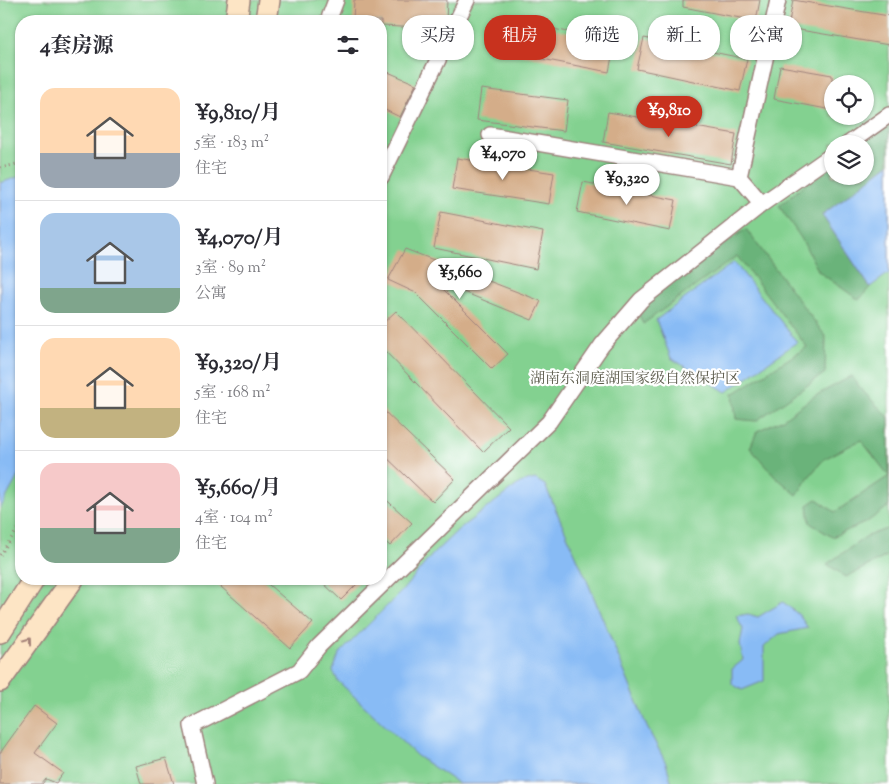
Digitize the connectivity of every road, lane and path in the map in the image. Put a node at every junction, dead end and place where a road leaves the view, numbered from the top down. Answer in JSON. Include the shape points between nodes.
{"nodes":[{"id":1,"x":239,"y":0,"type":"edge"},
{"id":2,"x":269,"y":0,"type":"edge"},
{"id":3,"x":336,"y":0,"type":"edge"},
{"id":4,"x":468,"y":0,"type":"edge"},
{"id":5,"x":778,"y":0,"type":"edge"},
{"id":6,"x":237,"y":15,"type":"edge"},
{"id":7,"x":267,"y":15,"type":"edge"},
{"id":8,"x":330,"y":15,"type":"edge"},
{"id":9,"x":889,"y":115,"type":"edge"},
{"id":10,"x":490,"y":135,"type":"dead end"},
{"id":11,"x":861,"y":135,"type":"edge"},
{"id":12,"x":824,"y":161,"type":"edge"},
{"id":13,"x":15,"y":164,"type":"edge"},
{"id":14,"x":387,"y":165,"type":"edge"},
{"id":15,"x":0,"y":168,"type":"edge"},
{"id":16,"x":740,"y":177,"type":"junction"},
{"id":17,"x":762,"y":204,"type":"junction"},
{"id":18,"x":15,"y":533,"type":"edge"},
{"id":19,"x":0,"y":556,"type":"edge"},
{"id":20,"x":387,"y":580,"type":"edge"},
{"id":21,"x":30,"y":585,"type":"edge"},
{"id":22,"x":69,"y":585,"type":"edge"},
{"id":23,"x":382,"y":585,"type":"edge"},
{"id":24,"x":0,"y":632,"type":"edge"},
{"id":25,"x":0,"y":680,"type":"edge"},
{"id":26,"x":205,"y":784,"type":"edge"}],
"edges":[{"from":1,"to":6,"type":"main road"},
{"from":2,"to":7,"type":"main road"},
{"from":3,"to":8,"type":"street"},
{"from":4,"to":14,"type":"street"},
{"from":5,"to":16,"type":"street"},
{"from":9,"to":11,"type":"street"},
{"from":10,"to":16,"type":"street"},
{"from":12,"to":17,"type":"street"},
{"from":13,"to":15,"type":"path"},
{"from":16,"to":17,"type":"street"},
{"from":17,"to":20,"type":"street","via":[[641,300],[602,345],[548,422]]},
{"from":18,"to":19,"type":"path"},
{"from":21,"to":24,"type":"main road"},
{"from":25,"to":22,"type":"main road","one_way":true},
{"from":23,"to":26,"type":"street","via":[[299,671],[192,726]]}]}
